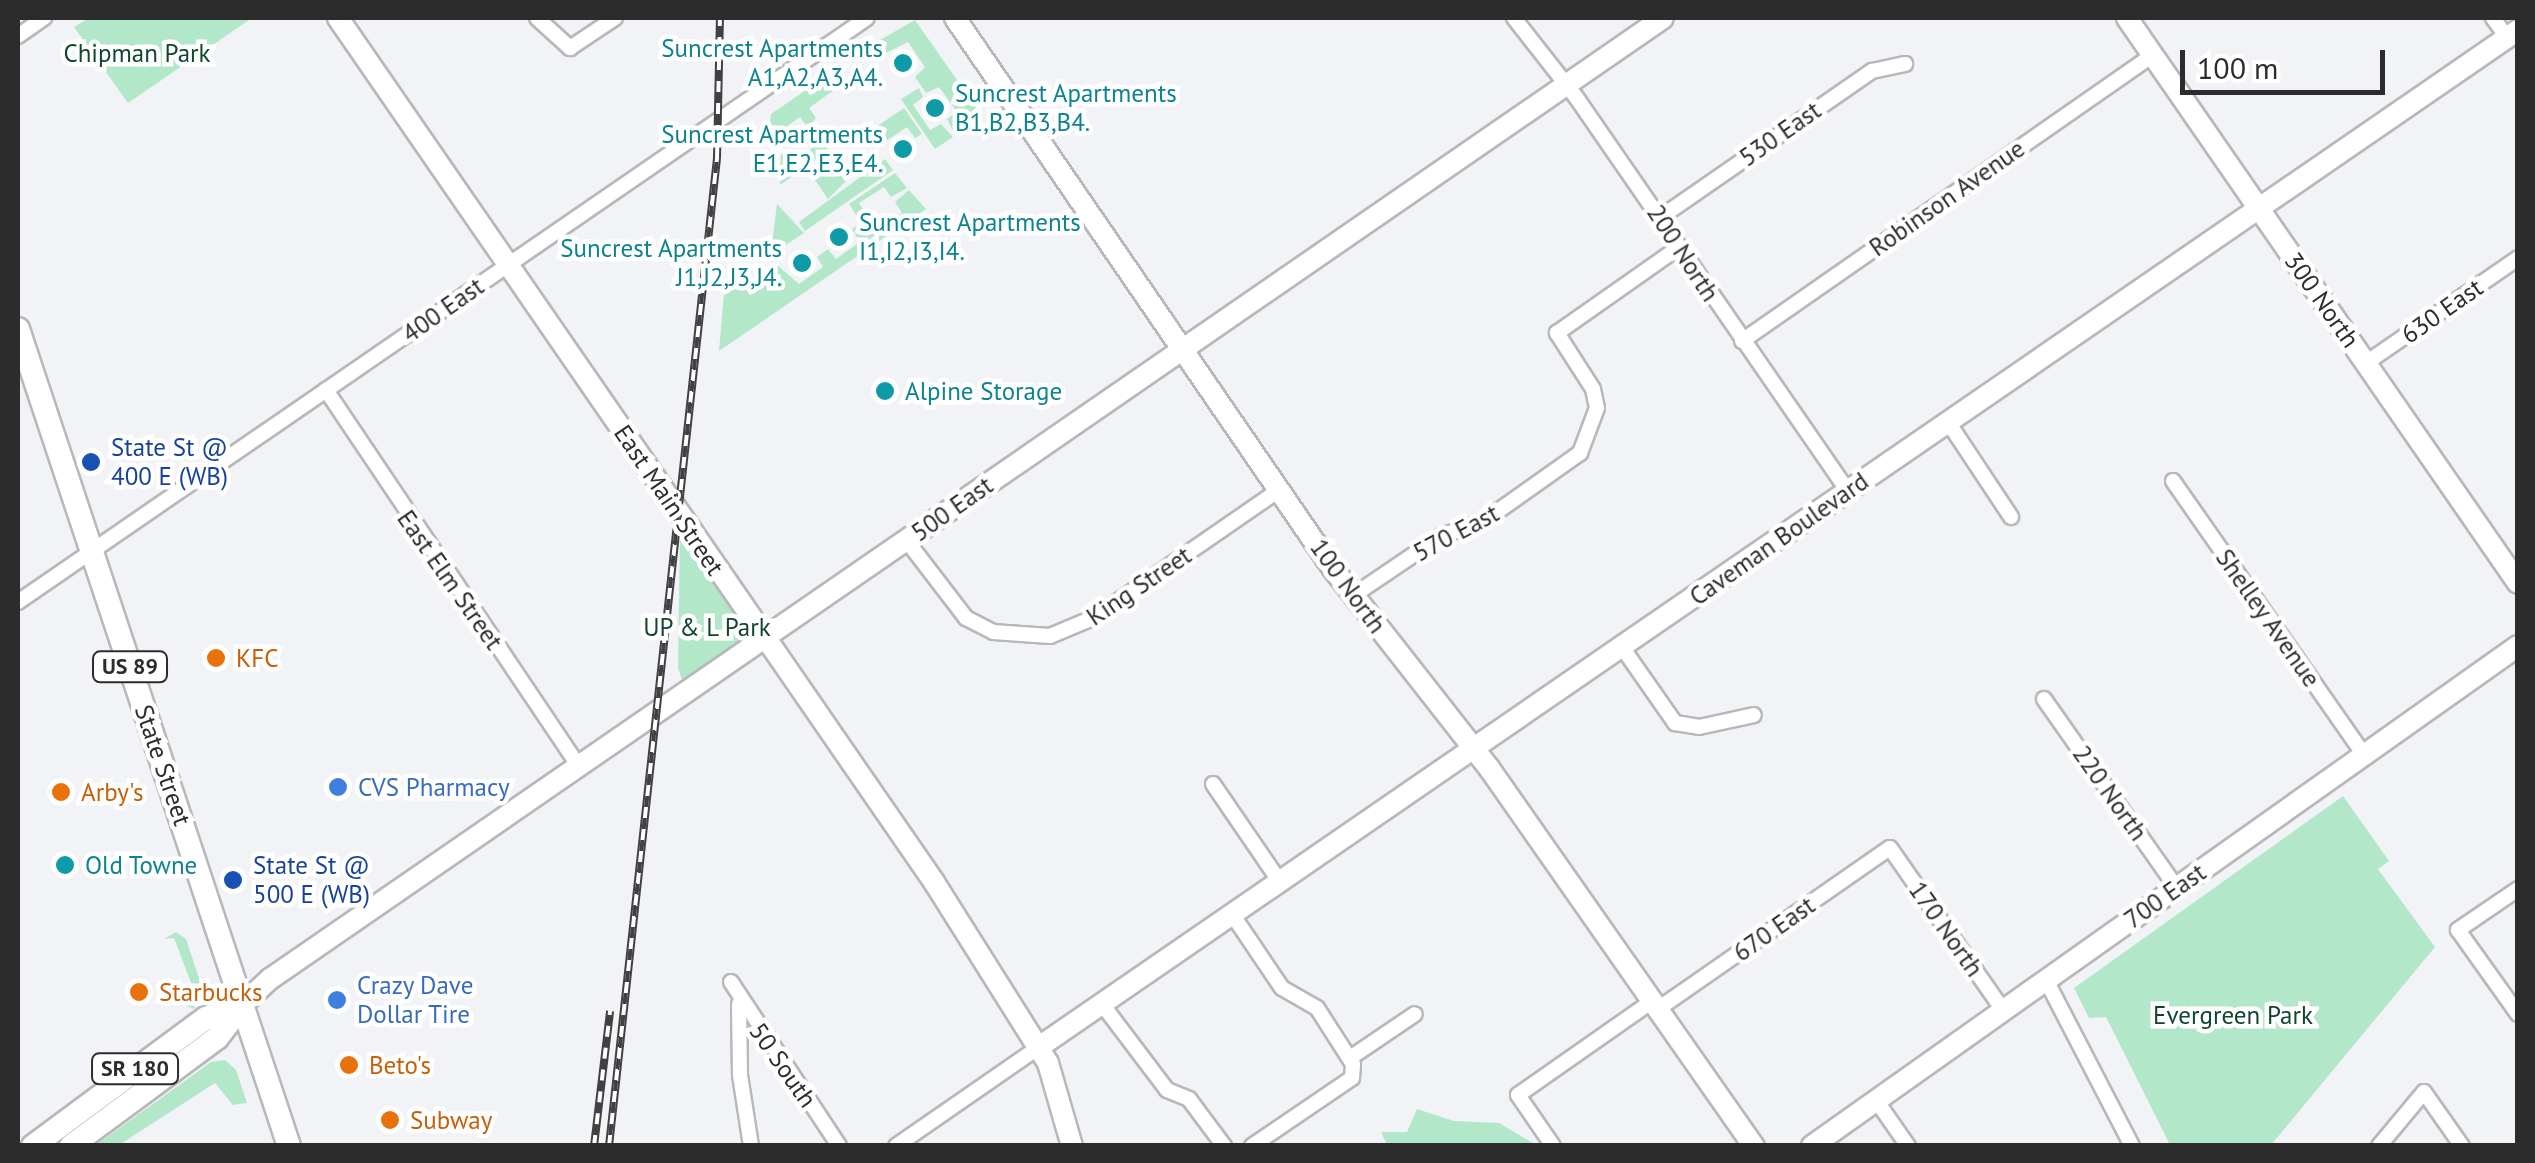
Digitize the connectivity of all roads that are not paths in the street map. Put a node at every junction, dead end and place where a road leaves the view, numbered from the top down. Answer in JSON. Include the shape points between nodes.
{"nodes":[{"id":1,"x":44,"y":18,"type":"edge"},
{"id":2,"x":338,"y":18,"type":"edge"},
{"id":3,"x":537,"y":18,"type":"edge"},
{"id":4,"x":615,"y":18,"type":"edge"},
{"id":5,"x":867,"y":18,"type":"edge"},
{"id":6,"x":954,"y":18,"type":"edge"},
{"id":7,"x":1514,"y":18,"type":"edge"},
{"id":8,"x":1663,"y":18,"type":"edge"},
{"id":9,"x":2127,"y":18,"type":"edge"},
{"id":10,"x":2493,"y":18,"type":"edge"},
{"id":11,"x":2512,"y":34,"type":"edge"},
{"id":12,"x":18,"y":36,"type":"edge"},
{"id":13,"x":2153,"y":55,"type":"junction"},
{"id":14,"x":1905,"y":64,"type":"dead end"},
{"id":15,"x":1564,"y":85,"type":"junction"},
{"id":16,"x":2259,"y":208,"type":"junction"},
{"id":17,"x":1661,"y":217,"type":"junction"},
{"id":18,"x":1678,"y":248,"type":"junction"},
{"id":19,"x":2518,"y":258,"type":"edge"},
{"id":20,"x":508,"y":264,"type":"junction"},
{"id":21,"x":18,"y":329,"type":"edge"},
{"id":22,"x":1742,"y":341,"type":"junction"},
{"id":23,"x":1181,"y":349,"type":"junction"},
{"id":24,"x":2366,"y":363,"type":"junction"},
{"id":25,"x":326,"y":390,"type":"junction"},
{"id":26,"x":1948,"y":422,"type":"junction"},
{"id":27,"x":2173,"y":482,"type":"dead end"},
{"id":28,"x":1279,"y":490,"type":"junction"},
{"id":29,"x":1848,"y":491,"type":"junction"},
{"id":30,"x":2012,"y":517,"type":"dead end"},
{"id":31,"x":907,"y":541,"type":"junction"},
{"id":32,"x":92,"y":550,"type":"junction"},
{"id":33,"x":2518,"y":583,"type":"edge"},
{"id":34,"x":1354,"y":595,"type":"junction"},
{"id":35,"x":18,"y":602,"type":"edge"},
{"id":36,"x":766,"y":641,"type":"junction"},
{"id":37,"x":2518,"y":646,"type":"edge"},
{"id":38,"x":1622,"y":647,"type":"junction"},
{"id":39,"x":2044,"y":698,"type":"dead end"},
{"id":40,"x":1754,"y":715,"type":"dead end"},
{"id":41,"x":1472,"y":750,"type":"junction"},
{"id":42,"x":2364,"y":755,"type":"junction"},
{"id":43,"x":579,"y":766,"type":"junction"},
{"id":44,"x":1213,"y":784,"type":"dead end"},
{"id":45,"x":1890,"y":848,"type":"joint"},
{"id":46,"x":1280,"y":882,"type":"junction"},
{"id":47,"x":2176,"y":888,"type":"junction"},
{"id":48,"x":2518,"y":889,"type":"edge"},
{"id":49,"x":1232,"y":914,"type":"junction"},
{"id":50,"x":2046,"y":980,"type":"junction"},
{"id":51,"x":731,"y":982,"type":"dead end"},
{"id":52,"x":244,"y":1004,"type":"junction"},
{"id":53,"x":740,"y":1004,"type":"junction"},
{"id":54,"x":1102,"y":1004,"type":"junction"},
{"id":55,"x":1655,"y":1005,"type":"junction"},
{"id":56,"x":2003,"y":1010,"type":"junction"},
{"id":57,"x":1415,"y":1014,"type":"dead end"},
{"id":58,"x":2518,"y":1014,"type":"edge"},
{"id":59,"x":1040,"y":1047,"type":"junction"},
{"id":60,"x":1351,"y":1061,"type":"junction"},
{"id":61,"x":1876,"y":1100,"type":"junction"},
{"id":62,"x":33,"y":1146,"type":"edge"},
{"id":63,"x":71,"y":1146,"type":"edge"},
{"id":64,"x":289,"y":1146,"type":"edge"},
{"id":65,"x":751,"y":1146,"type":"edge"},
{"id":66,"x":839,"y":1146,"type":"edge"},
{"id":67,"x":896,"y":1146,"type":"edge"},
{"id":68,"x":1072,"y":1146,"type":"edge"},
{"id":69,"x":1224,"y":1146,"type":"edge"},
{"id":70,"x":1252,"y":1146,"type":"edge"},
{"id":71,"x":1553,"y":1146,"type":"edge"},
{"id":72,"x":1754,"y":1146,"type":"edge"},
{"id":73,"x":1812,"y":1146,"type":"edge"},
{"id":74,"x":1908,"y":1146,"type":"edge"},
{"id":75,"x":2132,"y":1146,"type":"edge"},
{"id":76,"x":2379,"y":1146,"type":"edge"},
{"id":77,"x":2462,"y":1146,"type":"edge"}],
"edges":[{"from":1,"to":12,"type":"street"},
{"from":2,"to":20,"type":"street","name":"East Main Street"},
{"from":3,"to":4,"type":"street","via":[[570,48]]},
{"from":5,"to":20,"type":"street","name":"400 East"},
{"from":6,"to":23,"type":"street","name":"100 North"},
{"from":7,"to":15,"type":"street","name":"200 North"},
{"from":8,"to":15,"type":"street","name":"500 East"},
{"from":9,"to":13,"type":"street","name":"300 North"},
{"from":10,"to":11,"type":"street"},
{"from":11,"to":16,"type":"street","name":"Caveman Boulevard"},
{"from":13,"to":16,"type":"street","name":"300 North"},
{"from":13,"to":22,"type":"street","name":"Robinson Avenue"},
{"from":14,"to":17,"type":"street","name":"530 East","via":[[1872,71]]},
{"from":15,"to":17,"type":"street","name":"200 North"},
{"from":15,"to":23,"type":"street","name":"500 East"},
{"from":16,"to":24,"type":"street","name":"300 North"},
{"from":16,"to":26,"type":"street","name":"Caveman Boulevard"},
{"from":17,"to":18,"type":"street","name":"200 North"},
{"from":18,"to":22,"type":"street","name":"200 North"},
{"from":18,"to":34,"type":"street","name":"570 East","via":[[1557,333],[1593,389],[1595,424],[1568,463],[1484,521],[1441,536]]},
{"from":19,"to":24,"type":"street","name":"630 East"},
{"from":20,"to":25,"type":"street","name":"400 East"},
{"from":20,"to":36,"type":"street","name":"East Main Street"},
{"from":21,"to":32,"type":"main road","name":"State Street","number":"US 89"},
{"from":22,"to":29,"type":"street","name":"200 North"},
{"from":23,"to":28,"type":"street","name":"100 North"},
{"from":23,"to":31,"type":"street","name":"500 East"},
{"from":24,"to":33,"type":"street","name":"300 North"},
{"from":25,"to":32,"type":"street","name":"400 East"},
{"from":25,"to":43,"type":"street","name":"East Elm Street"},
{"from":26,"to":29,"type":"street","name":"Caveman Boulevard"},
{"from":26,"to":30,"type":"street"},
{"from":27,"to":42,"type":"street","name":"Shelley Avenue"},
{"from":28,"to":31,"type":"street","name":"King Street","via":[[1095,617],[1050,636],[993,632],[966,618]]},
{"from":28,"to":34,"type":"street","name":"100 North"},
{"from":29,"to":38,"type":"street","name":"Caveman Boulevard"},
{"from":31,"to":36,"type":"street","name":"500 East"},
{"from":32,"to":35,"type":"street","name":"400 East"},
{"from":32,"to":52,"type":"main road","name":"State Street","number":"US 89"},
{"from":34,"to":41,"type":"street","name":"100 North"},
{"from":36,"to":43,"type":"street","name":"500 East"},
{"from":36,"to":59,"type":"street","name":"East Main Street"},
{"from":37,"to":42,"type":"street","name":"700 East"},
{"from":38,"to":40,"type":"street","via":[[1675,723],[1700,727]]},
{"from":38,"to":41,"type":"street","name":"Caveman Boulevard"},
{"from":39,"to":47,"type":"street","name":"220 North"},
{"from":41,"to":46,"type":"street","name":"Caveman Boulevard"},
{"from":41,"to":55,"type":"street","name":"100 North"},
{"from":42,"to":47,"type":"street","name":"700 East"},
{"from":43,"to":52,"type":"street","name":"500 East","via":[[270,979]]},
{"from":44,"to":46,"type":"street"},
{"from":45,"to":55,"type":"street","name":"670 East"},
{"from":45,"to":56,"type":"street","name":"170 North"},
{"from":46,"to":49,"type":"street","name":"Caveman Boulevard"},
{"from":47,"to":50,"type":"street","name":"700 East"},
{"from":48,"to":58,"type":"street","via":[[2458,930]]},
{"from":49,"to":54,"type":"street","name":"Caveman Boulevard"},
{"from":49,"to":60,"type":"street","via":[[1282,988],[1317,1008]]},
{"from":50,"to":56,"type":"street","name":"700 East"},
{"from":50,"to":75,"type":"street"},
{"from":51,"to":53,"type":"street","name":"50 South"},
{"from":52,"to":62,"type":"main road","name":"500 East","number":"SR 180","via":[[206,1018]]},
{"from":52,"to":63,"type":"main road","name":"500 East","number":"SR 180","via":[[218,1038]]},
{"from":52,"to":64,"type":"main road","name":"State Street","number":"US 89"},
{"from":53,"to":65,"type":"street","via":[[740,1075]]},
{"from":53,"to":66,"type":"street","name":"50 South"},
{"from":54,"to":59,"type":"street","name":"Caveman Boulevard"},
{"from":54,"to":69,"type":"street","via":[[1166,1090],[1190,1099]]},
{"from":55,"to":71,"type":"street","name":"670 East","via":[[1518,1095]]},
{"from":55,"to":72,"type":"street","name":"100 North"},
{"from":56,"to":61,"type":"street","name":"700 East"},
{"from":57,"to":60,"type":"street"},
{"from":59,"to":67,"type":"street"},
{"from":59,"to":68,"type":"street","name":"East Main Street"},
{"from":60,"to":70,"type":"street","via":[[1352,1078]]},
{"from":61,"to":73,"type":"street","name":"700 East"},
{"from":61,"to":74,"type":"street"},
{"from":76,"to":77,"type":"street","via":[[2424,1092]]}]}
